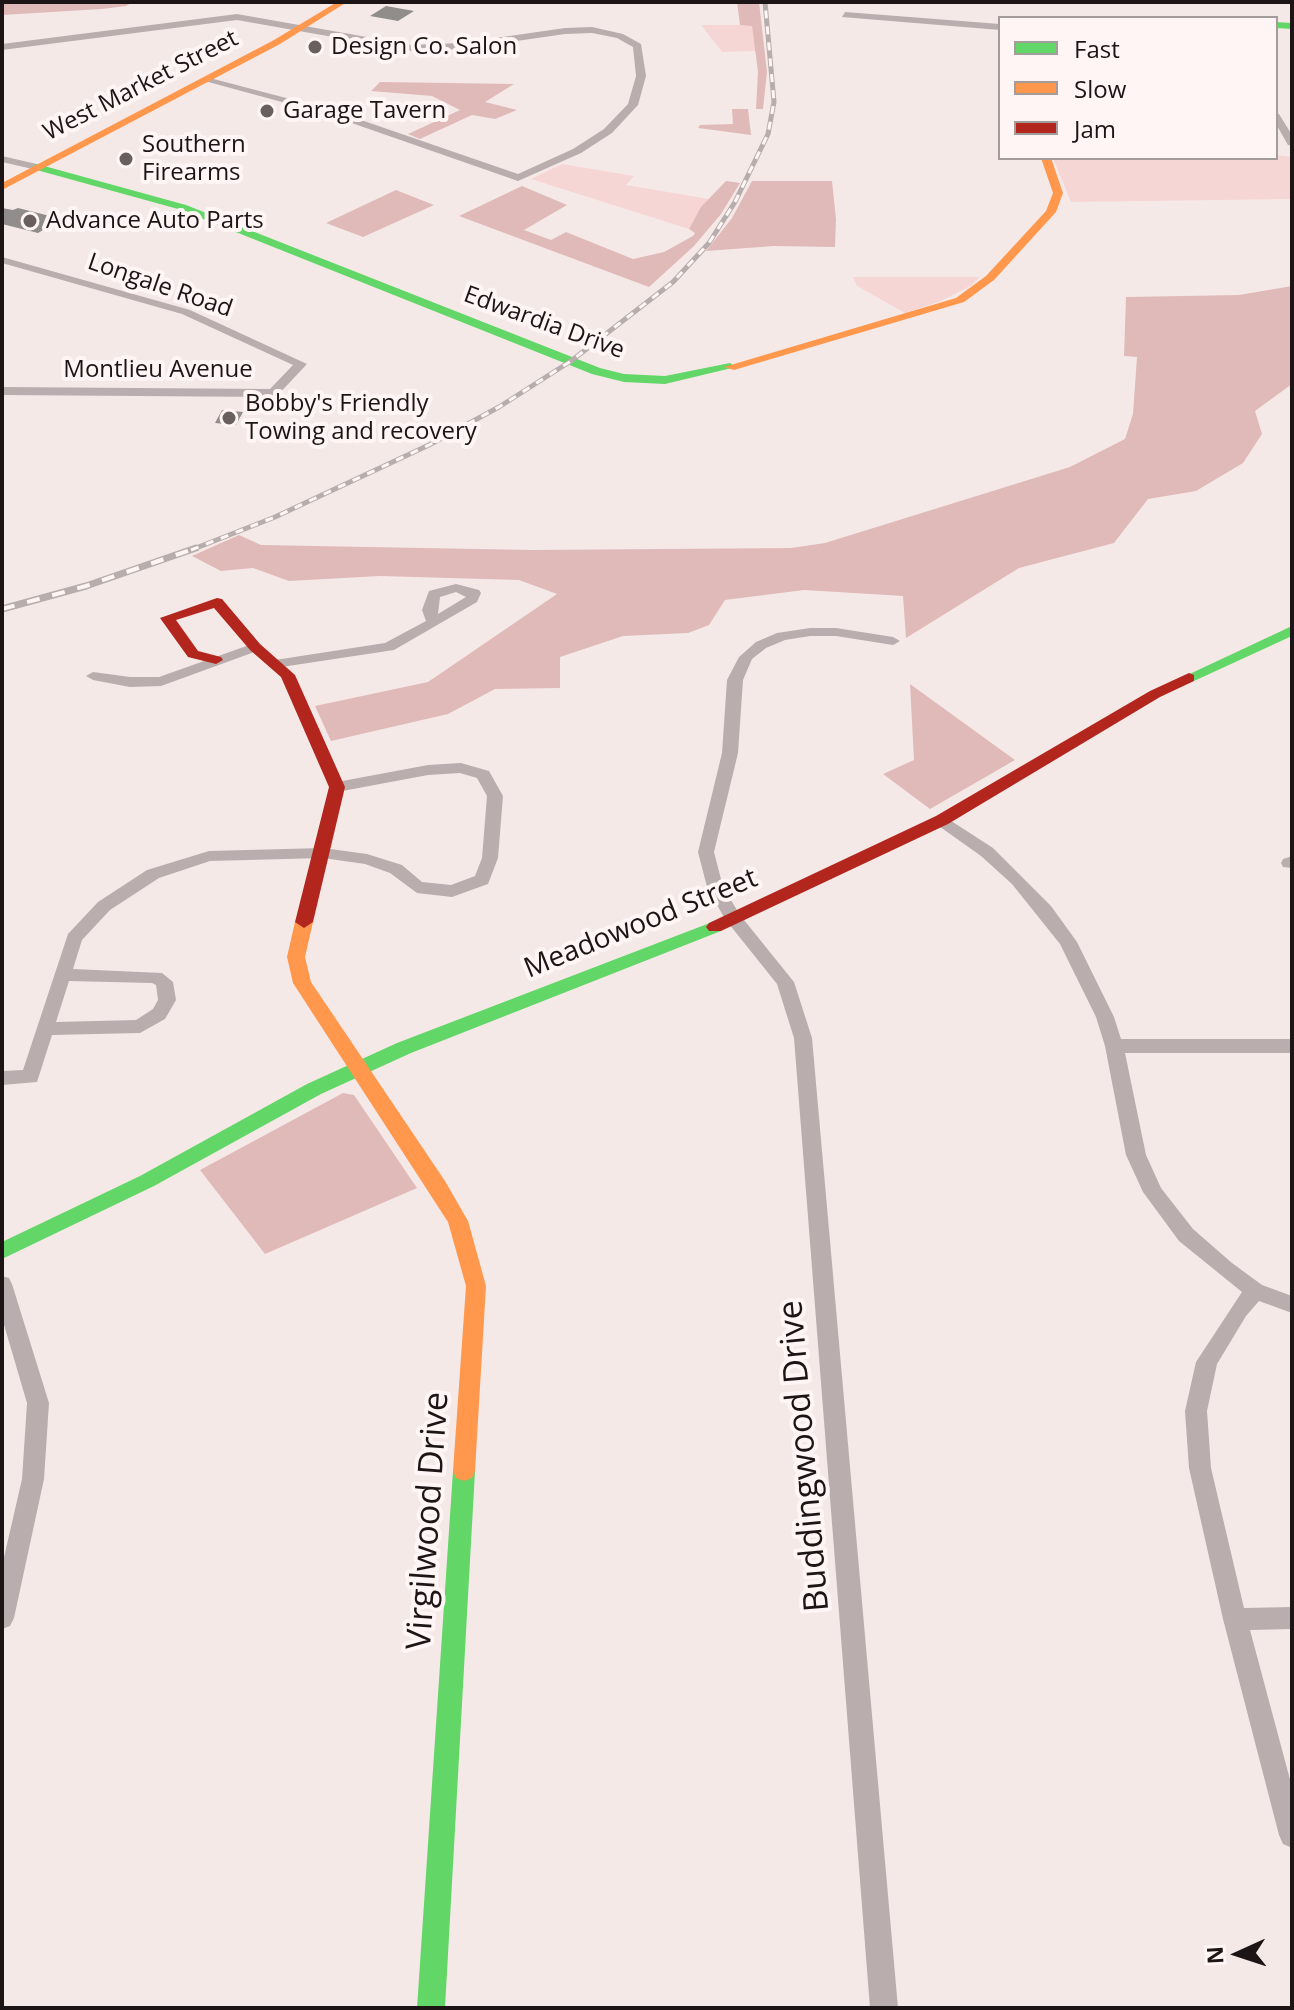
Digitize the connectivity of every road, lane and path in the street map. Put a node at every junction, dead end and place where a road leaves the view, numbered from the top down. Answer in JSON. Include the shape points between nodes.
{"nodes":[{"id":1,"x":343,"y":2,"type":"edge"},
{"id":2,"x":845,"y":15,"type":"dead end"},
{"id":3,"x":998,"y":27,"type":"edge"},
{"id":4,"x":302,"y":29,"type":"junction"},
{"id":5,"x":2,"y":47,"type":"edge"},
{"id":6,"x":206,"y":80,"type":"junction"},
{"id":7,"x":1278,"y":119,"type":"edge"},
{"id":8,"x":1292,"y":143,"type":"edge"},
{"id":9,"x":2,"y":159,"type":"edge"},
{"id":10,"x":1047,"y":160,"type":"edge"},
{"id":11,"x":37,"y":167,"type":"junction"},
{"id":12,"x":2,"y":187,"type":"edge"},
{"id":13,"x":2,"y":260,"type":"edge"},
{"id":14,"x":301,"y":364,"type":"joint"},
{"id":15,"x":2,"y":391,"type":"edge"},
{"id":16,"x":434,"y":622,"type":"dead end"},
{"id":17,"x":1292,"y":630,"type":"edge"},
{"id":18,"x":893,"y":641,"type":"dead end"},
{"id":19,"x":255,"y":647,"type":"junction"},
{"id":20,"x":216,"y":660,"type":"junction"},
{"id":21,"x":275,"y":664,"type":"junction"},
{"id":22,"x":93,"y":676,"type":"dead end"},
{"id":23,"x":337,"y":787,"type":"junction"},
{"id":24,"x":942,"y":820,"type":"junction"},
{"id":25,"x":323,"y":853,"type":"junction"},
{"id":26,"x":734,"y":919,"type":"junction"},
{"id":27,"x":62,"y":975,"type":"junction"},
{"id":28,"x":45,"y":1029,"type":"junction"},
{"id":29,"x":1114,"y":1046,"type":"junction"},
{"id":30,"x":1292,"y":1046,"type":"edge"},
{"id":31,"x":359,"y":1069,"type":"junction"},
{"id":32,"x":2,"y":1078,"type":"edge"},
{"id":33,"x":2,"y":1251,"type":"edge"},
{"id":34,"x":2,"y":1284,"type":"edge"},
{"id":35,"x":1255,"y":1291,"type":"junction"},
{"id":36,"x":1292,"y":1305,"type":"edge"},
{"id":37,"x":2,"y":1618,"type":"edge"},
{"id":38,"x":1292,"y":1618,"type":"edge"},
{"id":39,"x":1235,"y":1619,"type":"junction"},
{"id":40,"x":1292,"y":1835,"type":"edge"},
{"id":41,"x":431,"y":2008,"type":"edge"},
{"id":42,"x":884,"y":2008,"type":"edge"}],
"edges":[{"from":1,"to":4,"type":"street","name":"West Market Street"},
{"from":2,"to":3,"type":"street"},
{"from":4,"to":5,"type":"street","via":[[224,17]]},
{"from":4,"to":6,"type":"street","name":"West Market Street"},
{"from":4,"to":6,"type":"street","via":[[412,48],[584,30],[613,33],[638,46],[641,86],[624,117],[577,151],[518,178],[329,112]]},
{"from":6,"to":11,"type":"street","name":"West Market Street"},
{"from":7,"to":8,"type":"street"},
{"from":9,"to":11,"type":"street"},
{"from":10,"to":11,"type":"street","name":"Edwardia Drive","via":[[1058,193],[1051,212],[990,278],[960,300],[712,372],[665,380],[596,371],[182,207]]},
{"from":11,"to":12,"type":"street","name":"West Market Street"},
{"from":13,"to":14,"type":"street","name":"Longale Road","via":[[186,312]]},
{"from":14,"to":15,"type":"street","name":"Montlieu Avenue","via":[[273,393]]},
{"from":16,"to":21,"type":"street","via":[[389,647]]},
{"from":17,"to":24,"type":"street","name":"Meadowood Street","via":[[1155,694]]},
{"from":18,"to":26,"type":"street","name":"Buddingwood Drive","via":[[836,632],[797,633],[761,645],[738,670],[730,753],[706,852],[715,887]]},
{"from":19,"to":20,"type":"street"},
{"from":19,"to":20,"type":"street","via":[[217,602],[167,618],[193,654]]},
{"from":19,"to":21,"type":"street"},
{"from":20,"to":22,"type":"street","via":[[161,681]]},
{"from":21,"to":23,"type":"street","via":[[288,675]]},
{"from":23,"to":25,"type":"street","name":"Virgilwood Drive"},
{"from":23,"to":25,"type":"street","via":[[428,770],[461,768],[483,775],[495,796],[490,858],[482,880],[452,891],[417,887],[396,869],[367,859]]},
{"from":24,"to":26,"type":"street","name":"Meadowood Street"},
{"from":24,"to":29,"type":"street","via":[[997,861],[1045,910],[1089,981]]},
{"from":25,"to":27,"type":"street","via":[[209,856],[153,874],[104,906],[74,938]]},
{"from":25,"to":31,"type":"street","name":"Virgilwood Drive","via":[[296,957],[302,983]]},
{"from":26,"to":31,"type":"street","name":"Meadowood Street"},
{"from":26,"to":42,"type":"street","name":"Buddingwood Drive","via":[[785,982],[803,1038]]},
{"from":27,"to":28,"type":"street"},
{"from":27,"to":28,"type":"street","via":[[156,977],[164,982],[167,1000],[159,1014],[140,1026]]},
{"from":28,"to":32,"type":"street","via":[[30,1077]]},
{"from":29,"to":30,"type":"street"},
{"from":29,"to":35,"type":"street","via":[[1136,1155],[1153,1192],[1186,1235]]},
{"from":31,"to":33,"type":"street","name":"Meadowood Street"},
{"from":31,"to":41,"type":"street","name":"Virgilwood Drive","via":[[458,1221],[476,1286]]},
{"from":34,"to":37,"type":"street","via":[[38,1403],[33,1479]]},
{"from":35,"to":36,"type":"street"},
{"from":35,"to":39,"type":"street","via":[[1207,1362],[1196,1411],[1200,1468]]},
{"from":38,"to":39,"type":"street"},
{"from":39,"to":40,"type":"street"}]}
